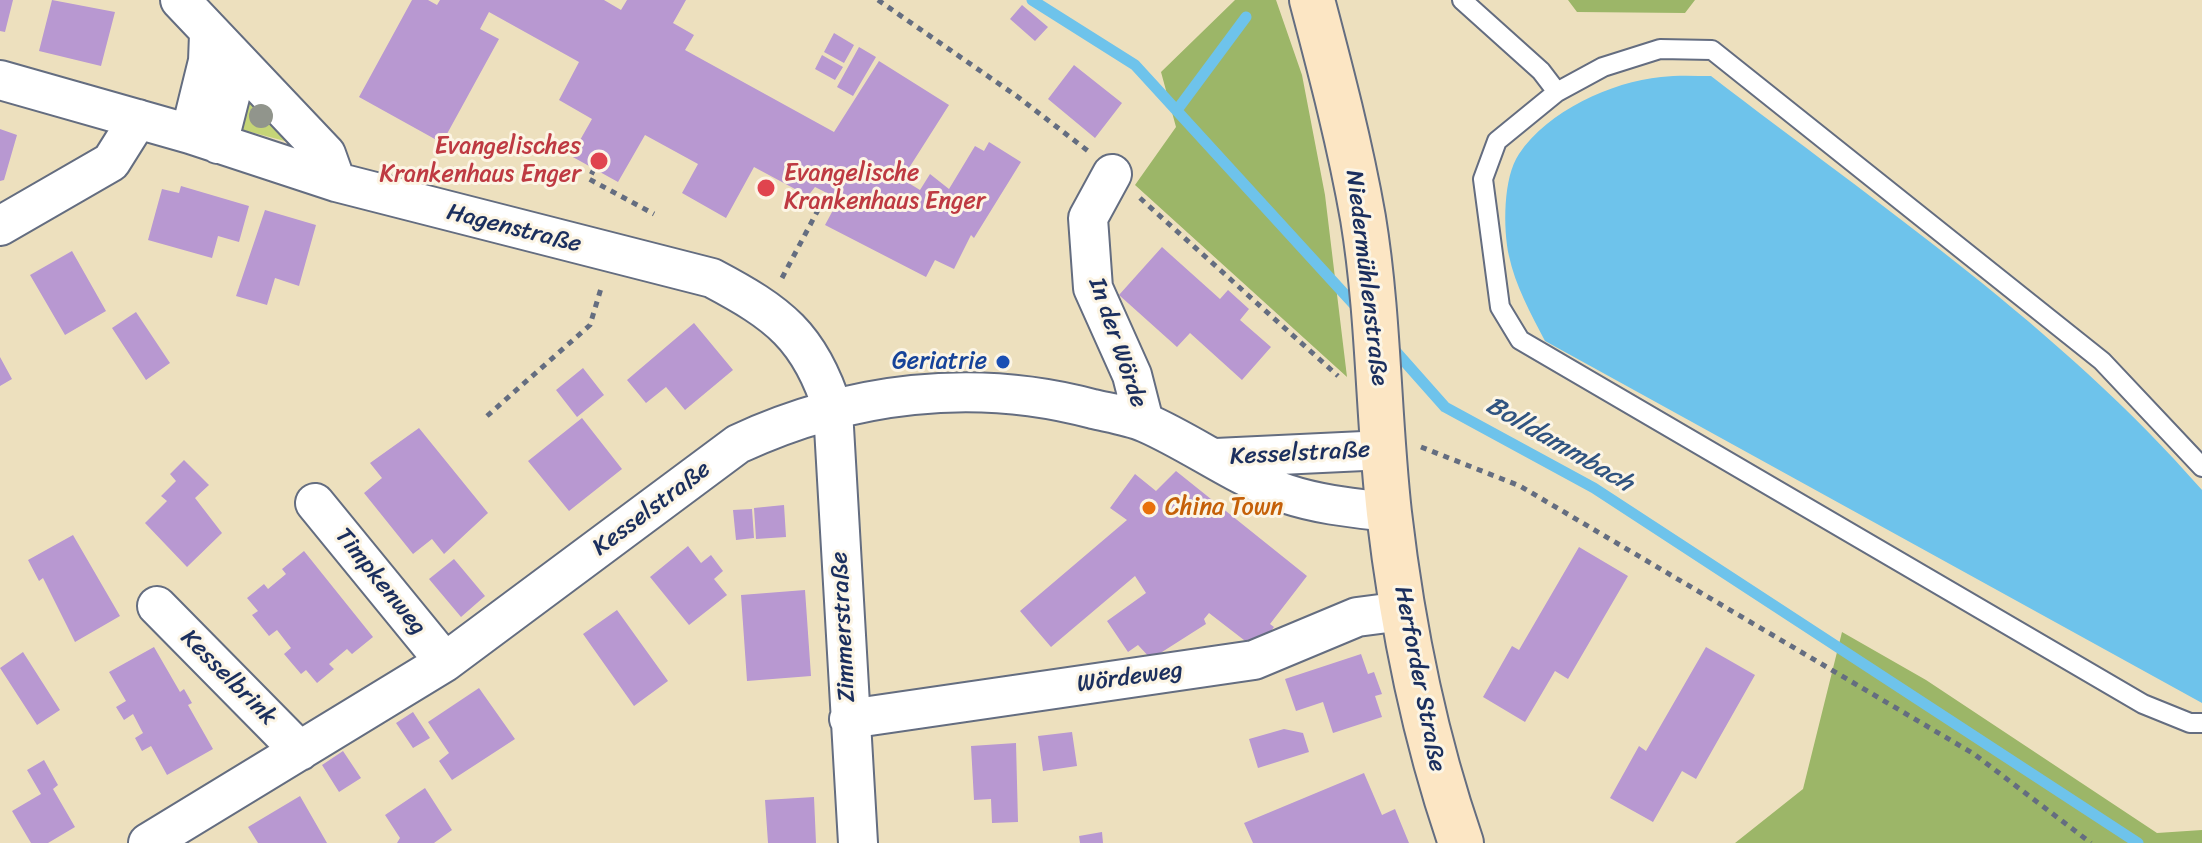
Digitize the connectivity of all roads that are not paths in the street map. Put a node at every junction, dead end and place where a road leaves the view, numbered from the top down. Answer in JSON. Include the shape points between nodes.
{"nodes":[{"id":1,"x":180,"y":0,"type":"edge"},
{"id":2,"x":1312,"y":0,"type":"edge"},
{"id":3,"x":1462,"y":0,"type":"edge"},
{"id":4,"x":219,"y":44,"type":"junction"},
{"id":5,"x":0,"y":80,"type":"edge"},
{"id":6,"x":1557,"y":92,"type":"junction"},
{"id":7,"x":138,"y":119,"type":"junction"},
{"id":8,"x":204,"y":139,"type":"junction"},
{"id":9,"x":1112,"y":174,"type":"dead end"},
{"id":10,"x":336,"y":182,"type":"junction"},
{"id":11,"x":0,"y":226,"type":"edge"},
{"id":12,"x":833,"y":410,"type":"junction"},
{"id":13,"x":1144,"y":422,"type":"junction"},
{"id":14,"x":1384,"y":433,"type":"junction"},
{"id":15,"x":1215,"y":458,"type":"junction"},
{"id":16,"x":2202,"y":467,"type":"edge"},
{"id":17,"x":315,"y":503,"type":"dead end"},
{"id":18,"x":1389,"y":512,"type":"junction"},
{"id":19,"x":157,"y":606,"type":"dead end"},
{"id":20,"x":1403,"y":611,"type":"junction"},
{"id":21,"x":445,"y":662,"type":"junction"},
{"id":22,"x":849,"y":719,"type":"junction"},
{"id":23,"x":2202,"y":723,"type":"edge"},
{"id":24,"x":300,"y":751,"type":"junction"},
{"id":25,"x":148,"y":843,"type":"edge"},
{"id":26,"x":858,"y":843,"type":"edge"},
{"id":27,"x":1461,"y":843,"type":"edge"}],
"edges":[{"from":1,"to":4,"type":"street"},
{"from":2,"to":14,"type":"main road","name":"Niedermühlenstraße","via":[[1363,219]]},
{"from":3,"to":6,"type":"lane"},
{"from":4,"to":8,"type":"street","via":[[208,61]]},
{"from":4,"to":10,"type":"street","via":[[326,154]]},
{"from":5,"to":7,"type":"street","name":"Hagenstraße"},
{"from":6,"to":16,"type":"lane","via":[[1603,67],[1660,49],[1712,50],[2102,361]]},
{"from":6,"to":23,"type":"lane","via":[[1497,141],[1483,179],[1500,307],[1520,340],[2143,704]]},
{"from":7,"to":8,"type":"street","name":"Hagenstraße"},
{"from":7,"to":11,"type":"street","via":[[111,162]]},
{"from":8,"to":10,"type":"street","name":"Hagenstraße"},
{"from":9,"to":13,"type":"street","name":"In der Wörde","via":[[1088,218],[1093,288],[1132,375]]},
{"from":10,"to":12,"type":"street","name":"Hagenstraße","via":[[712,278],[767,307],[807,351],[822,375]]},
{"from":12,"to":13,"type":"street","name":"Kesselstraße","via":[[906,393],[965,390],[1052,397]]},
{"from":12,"to":21,"type":"street","name":"Kesselstraße","via":[[788,421],[738,444]]},
{"from":12,"to":22,"type":"street","name":"Zimmerstraße"},
{"from":13,"to":15,"type":"street","name":"Kesselstraße"},
{"from":14,"to":15,"type":"street","name":"Kesselstraße"},
{"from":14,"to":18,"type":"main road","name":"Niedermühlenstraße"},
{"from":15,"to":18,"type":"street","name":"Kesselstraße","via":[[1285,494]]},
{"from":17,"to":21,"type":"street","name":"Timpkenweg"},
{"from":18,"to":20,"type":"main road","name":"Herforder Straße"},
{"from":19,"to":24,"type":"street","name":"Kesselbrink"},
{"from":20,"to":22,"type":"street","name":"Wördeweg","via":[[1357,617],[1254,660]]},
{"from":20,"to":27,"type":"main road","name":"Herforder Straße","via":[[1440,784]]},
{"from":21,"to":24,"type":"street","name":"Kesselstraße"},
{"from":22,"to":26,"type":"street","name":"Zimmerstraße"},
{"from":24,"to":25,"type":"street","name":"Kesselstraße"}]}
